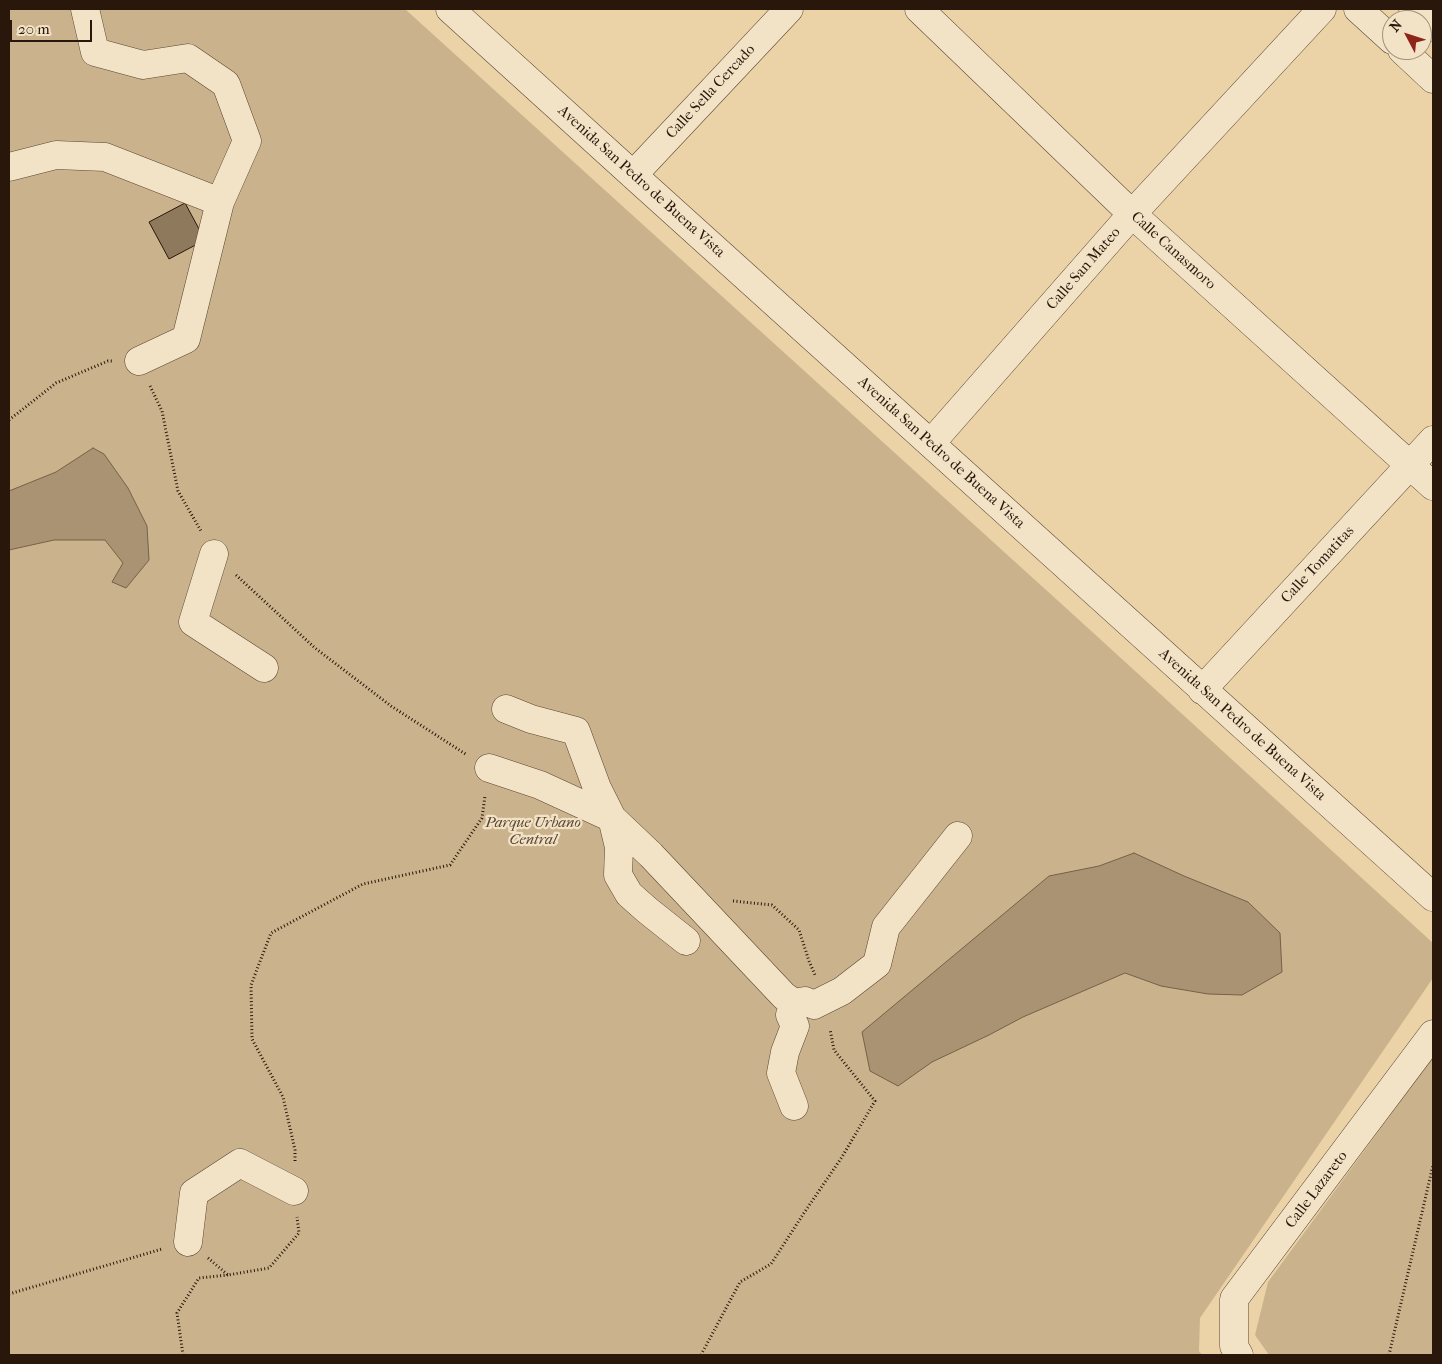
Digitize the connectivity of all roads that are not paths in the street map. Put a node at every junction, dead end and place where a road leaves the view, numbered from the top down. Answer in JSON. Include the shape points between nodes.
{"nodes":[{"id":1,"x":85,"y":9,"type":"edge"},
{"id":2,"x":450,"y":9,"type":"edge"},
{"id":3,"x":789,"y":9,"type":"edge"},
{"id":4,"x":919,"y":9,"type":"edge"},
{"id":5,"x":1322,"y":9,"type":"edge"},
{"id":6,"x":1358,"y":9,"type":"edge"},
{"id":7,"x":1413,"y":9,"type":"edge"},
{"id":8,"x":1433,"y":27,"type":"edge"},
{"id":9,"x":1382,"y":31,"type":"edge"},
{"id":10,"x":1413,"y":60,"type":"edge"},
{"id":11,"x":1433,"y":79,"type":"edge"},
{"id":12,"x":9,"y":167,"type":"edge"},
{"id":13,"x":633,"y":175,"type":"junction"},
{"id":14,"x":220,"y":202,"type":"junction"},
{"id":15,"x":1132,"y":214,"type":"junction"},
{"id":16,"x":139,"y":361,"type":"road end"},
{"id":17,"x":1433,"y":440,"type":"edge"},
{"id":18,"x":931,"y":443,"type":"junction"},
{"id":19,"x":1410,"y":465,"type":"junction"},
{"id":20,"x":1433,"y":486,"type":"edge"},
{"id":21,"x":214,"y":554,"type":"road end"},
{"id":22,"x":264,"y":668,"type":"dead end"},
{"id":23,"x":1202,"y":690,"type":"junction"},
{"id":24,"x":506,"y":709,"type":"dead end"},
{"id":25,"x":488,"y":768,"type":"road end"},
{"id":26,"x":612,"y":818,"type":"junction"},
{"id":27,"x":958,"y":836,"type":"dead end"},
{"id":28,"x":1433,"y":897,"type":"edge"},
{"id":29,"x":686,"y":941,"type":"dead end"},
{"id":30,"x":794,"y":1003,"type":"junction"},
{"id":31,"x":1433,"y":1034,"type":"edge"},
{"id":32,"x":794,"y":1106,"type":"dead end"},
{"id":33,"x":294,"y":1191,"type":"road end"},
{"id":34,"x":188,"y":1242,"type":"road end"},
{"id":35,"x":1240,"y":1355,"type":"edge"}],
"edges":[{"from":1,"to":14,"type":"street","via":[[95,52],[143,65],[188,58],[226,84],[247,141]]},
{"from":2,"to":13,"type":"street","name":"Avenida San Pedro de Buena Vista"},
{"from":3,"to":13,"type":"street","name":"Calle Sella Cercado"},
{"from":4,"to":15,"type":"street","name":"Calle Canasmoro"},
{"from":5,"to":15,"type":"street","name":"Calle San Mateo"},
{"from":6,"to":9,"type":"street"},
{"from":7,"to":8,"type":"street"},
{"from":10,"to":11,"type":"street"},
{"from":12,"to":14,"type":"street","via":[[56,155],[105,157]]},
{"from":13,"to":18,"type":"street","name":"Avenida San Pedro de Buena Vista"},
{"from":14,"to":16,"type":"street","via":[[186,339]]},
{"from":15,"to":18,"type":"street","name":"Calle San Mateo"},
{"from":15,"to":19,"type":"street","name":"Calle Canasmoro"},
{"from":17,"to":19,"type":"street","name":"Calle Tomatitas"},
{"from":18,"to":23,"type":"street","name":"Avenida San Pedro de Buena Vista"},
{"from":19,"to":20,"type":"street","name":"Calle Canasmoro"},
{"from":19,"to":23,"type":"street","name":"Calle Tomatitas"},
{"from":21,"to":22,"type":"street","via":[[194,622]]},
{"from":23,"to":28,"type":"street","name":"Avenida San Pedro de Buena Vista"},
{"from":24,"to":26,"type":"street","via":[[576,731]]},
{"from":25,"to":26,"type":"street","via":[[540,785]]},
{"from":26,"to":29,"type":"street","via":[[619,848],[618,875],[629,894]]},
{"from":26,"to":30,"type":"street"},
{"from":27,"to":30,"type":"street","via":[[886,927],[877,964],[842,991],[814,1005],[805,1001]]},
{"from":30,"to":32,"type":"street","via":[[790,1015],[794,1026],[781,1073]]},
{"from":31,"to":35,"type":"street","name":"Calle Lazareto","via":[[1234,1299],[1234,1346]]},
{"from":33,"to":34,"type":"street","via":[[240,1163],[194,1193]]}]}
